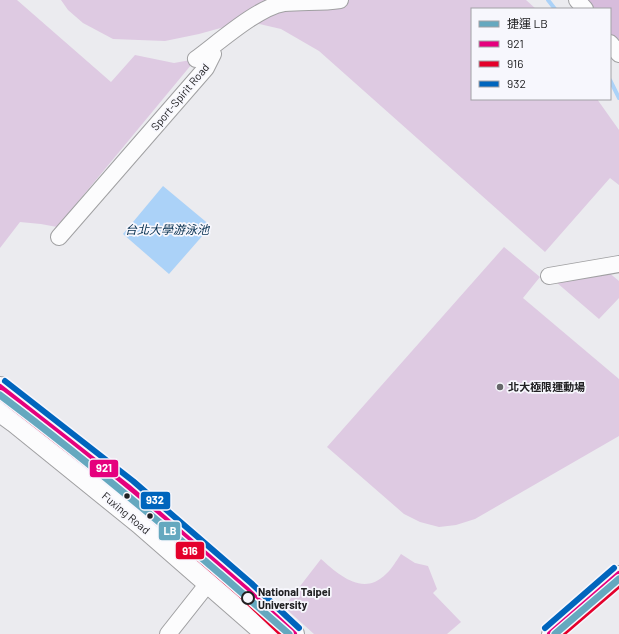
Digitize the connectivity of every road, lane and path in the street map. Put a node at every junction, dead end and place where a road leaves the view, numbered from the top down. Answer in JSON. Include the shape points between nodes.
{"nodes":[{"id":1,"x":340,"y":0,"type":"edge"},
{"id":2,"x":577,"y":0,"type":"edge"},
{"id":3,"x":583,"y":8,"type":"edge"},
{"id":4,"x":611,"y":43,"type":"edge"},
{"id":5,"x":619,"y":54,"type":"edge"},
{"id":6,"x":59,"y":237,"type":"dead end"},
{"id":7,"x":619,"y":264,"type":"edge"},
{"id":8,"x":549,"y":276,"type":"dead end"},
{"id":9,"x":0,"y":387,"type":"edge"},
{"id":10,"x":0,"y":412,"type":"edge"},
{"id":11,"x":221,"y":567,"type":"junction"},
{"id":12,"x":619,"y":574,"type":"edge"},
{"id":13,"x":207,"y":584,"type":"junction"},
{"id":14,"x":168,"y":634,"type":"edge"},
{"id":15,"x":266,"y":634,"type":"edge"},
{"id":16,"x":294,"y":634,"type":"edge"},
{"id":17,"x":550,"y":634,"type":"edge"}],
"edges":[{"from":1,"to":6,"type":"street","name":"Sport-Spirit Road","via":[[283,3],[265,10],[246,21],[196,59],[213,54],[206,68]]},
{"from":2,"to":3,"type":"street"},
{"from":4,"to":5,"type":"street"},
{"from":7,"to":8,"type":"street"},
{"from":9,"to":11,"type":"main road","name":"Fuxing Road","via":[[128,487]]},
{"from":10,"to":13,"type":"main road","name":"Fuxing Road","via":[[140,524]]},
{"from":11,"to":13,"type":"street"},
{"from":11,"to":16,"type":"main road","name":"Fuxing Road"},
{"from":12,"to":17,"type":"street"},
{"from":13,"to":14,"type":"street"},
{"from":13,"to":15,"type":"main road","name":"Fuxing Road"}]}
